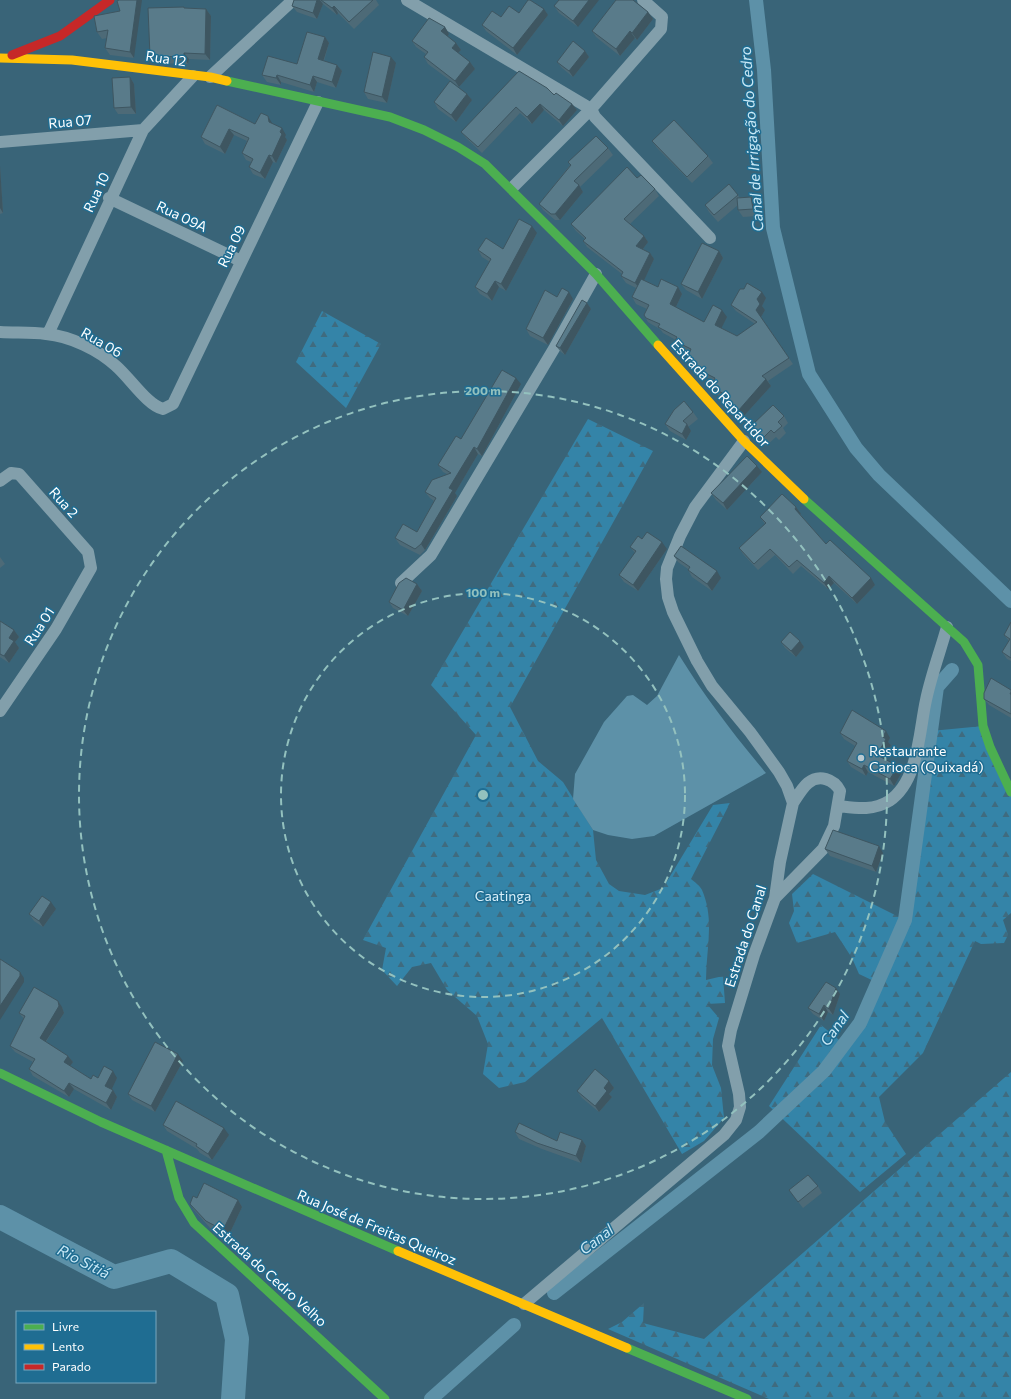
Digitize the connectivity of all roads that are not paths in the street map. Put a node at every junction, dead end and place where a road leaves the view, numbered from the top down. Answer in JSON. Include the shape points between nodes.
{"nodes":[{"id":1,"x":110,"y":0,"type":"edge"},
{"id":2,"x":293,"y":0,"type":"edge"},
{"id":3,"x":408,"y":0,"type":"edge"},
{"id":4,"x":643,"y":0,"type":"edge"},
{"id":5,"x":4,"y":58,"type":"edge"},
{"id":6,"x":193,"y":76,"type":"junction"},
{"id":7,"x":210,"y":77,"type":"junction"},
{"id":8,"x":318,"y":102,"type":"junction"},
{"id":9,"x":591,"y":109,"type":"junction"},
{"id":10,"x":143,"y":130,"type":"junction"},
{"id":11,"x":0,"y":142,"type":"edge"},
{"id":12,"x":512,"y":188,"type":"junction"},
{"id":13,"x":109,"y":198,"type":"junction"},
{"id":14,"x":710,"y":238,"type":"dead end"},
{"id":15,"x":241,"y":261,"type":"junction"},
{"id":16,"x":596,"y":274,"type":"junction"},
{"id":17,"x":0,"y":332,"type":"edge"},
{"id":18,"x":48,"y":334,"type":"junction"},
{"id":19,"x":173,"y":404,"type":"joint"},
{"id":20,"x":744,"y":441,"type":"junction"},
{"id":21,"x":0,"y":481,"type":"edge"},
{"id":22,"x":88,"y":552,"type":"joint"},
{"id":23,"x":401,"y":583,"type":"edge"},
{"id":24,"x":948,"y":627,"type":"junction"},
{"id":25,"x":0,"y":711,"type":"edge"},
{"id":26,"x":1011,"y":792,"type":"edge"},
{"id":27,"x":793,"y":803,"type":"junction"},
{"id":28,"x":839,"y":806,"type":"junction"},
{"id":29,"x":775,"y":898,"type":"junction"},
{"id":30,"x":0,"y":1072,"type":"edge"},
{"id":31,"x":166,"y":1150,"type":"junction"},
{"id":32,"x":524,"y":1304,"type":"junction"},
{"id":33,"x":385,"y":1399,"type":"edge"},
{"id":34,"x":747,"y":1399,"type":"edge"}],
"edges":[{"from":1,"to":5,"type":"street","via":[[60,36]]},
{"from":2,"to":7,"type":"street"},
{"from":3,"to":9,"type":"street"},
{"from":4,"to":9,"type":"street","via":[[662,17],[661,29]]},
{"from":5,"to":6,"type":"street","name":"Rua 12","via":[[72,60]]},
{"from":6,"to":7,"type":"street","name":"Rua 12"},
{"from":6,"to":10,"type":"street","name":"Rua 10"},
{"from":7,"to":8,"type":"street","name":"Rua 12"},
{"from":8,"to":12,"type":"street","name":"Estrada do Repartidor","via":[[390,117],[424,130],[485,164]]},
{"from":8,"to":15,"type":"street","name":"Rua 09"},
{"from":9,"to":12,"type":"street"},
{"from":9,"to":14,"type":"street","via":[[595,117]]},
{"from":10,"to":11,"type":"street","name":"Rua 07"},
{"from":10,"to":13,"type":"street","name":"Rua 10"},
{"from":12,"to":16,"type":"street","name":"Estrada do Repartidor"},
{"from":13,"to":15,"type":"street","name":"Rua 09A"},
{"from":13,"to":18,"type":"street","name":"Rua 10"},
{"from":15,"to":19,"type":"street","name":"Rua 09"},
{"from":16,"to":20,"type":"street","name":"Estrada do Repartidor"},
{"from":16,"to":23,"type":"street","via":[[431,555]]},
{"from":17,"to":18,"type":"street","name":"Rua 06"},
{"from":18,"to":19,"type":"street","name":"Rua 06","via":[[94,351],[115,365],[151,404],[163,409]]},
{"from":20,"to":24,"type":"street","name":"Estrada do Repartidor","via":[[814,509]]},
{"from":20,"to":27,"type":"street","via":[[695,507],[680,536],[668,568],[668,597],[712,686],[779,772]]},
{"from":21,"to":22,"type":"street","name":"Rua 2","via":[[16,472]]},
{"from":22,"to":25,"type":"street","name":"Rua 01","via":[[92,568],[56,629]]},
{"from":24,"to":26,"type":"street","name":"Estrada do Repartidor","via":[[964,642],[978,666],[983,726]]},
{"from":24,"to":28,"type":"street","via":[[926,701],[913,766],[903,785],[890,800],[876,807]]},
{"from":27,"to":28,"type":"street","via":[[808,783],[823,779],[837,785],[840,791]]},
{"from":27,"to":29,"type":"street","name":"Estrada do Canal"},
{"from":28,"to":29,"type":"street","via":[[834,826],[823,849]]},
{"from":29,"to":32,"type":"street","name":"Estrada do Canal","via":[[754,955],[728,1046],[740,1107],[736,1120],[724,1135]]},
{"from":30,"to":31,"type":"street","name":"Rua José de Freitas Queiroz","via":[[101,1122]]},
{"from":31,"to":32,"type":"street","name":"Rua José de Freitas Queiroz"},
{"from":31,"to":33,"type":"street","name":"Estrada do Cedro Velho","via":[[178,1199],[194,1223]]},
{"from":32,"to":34,"type":"street","name":"Rua José de Freitas Queiroz"}]}
